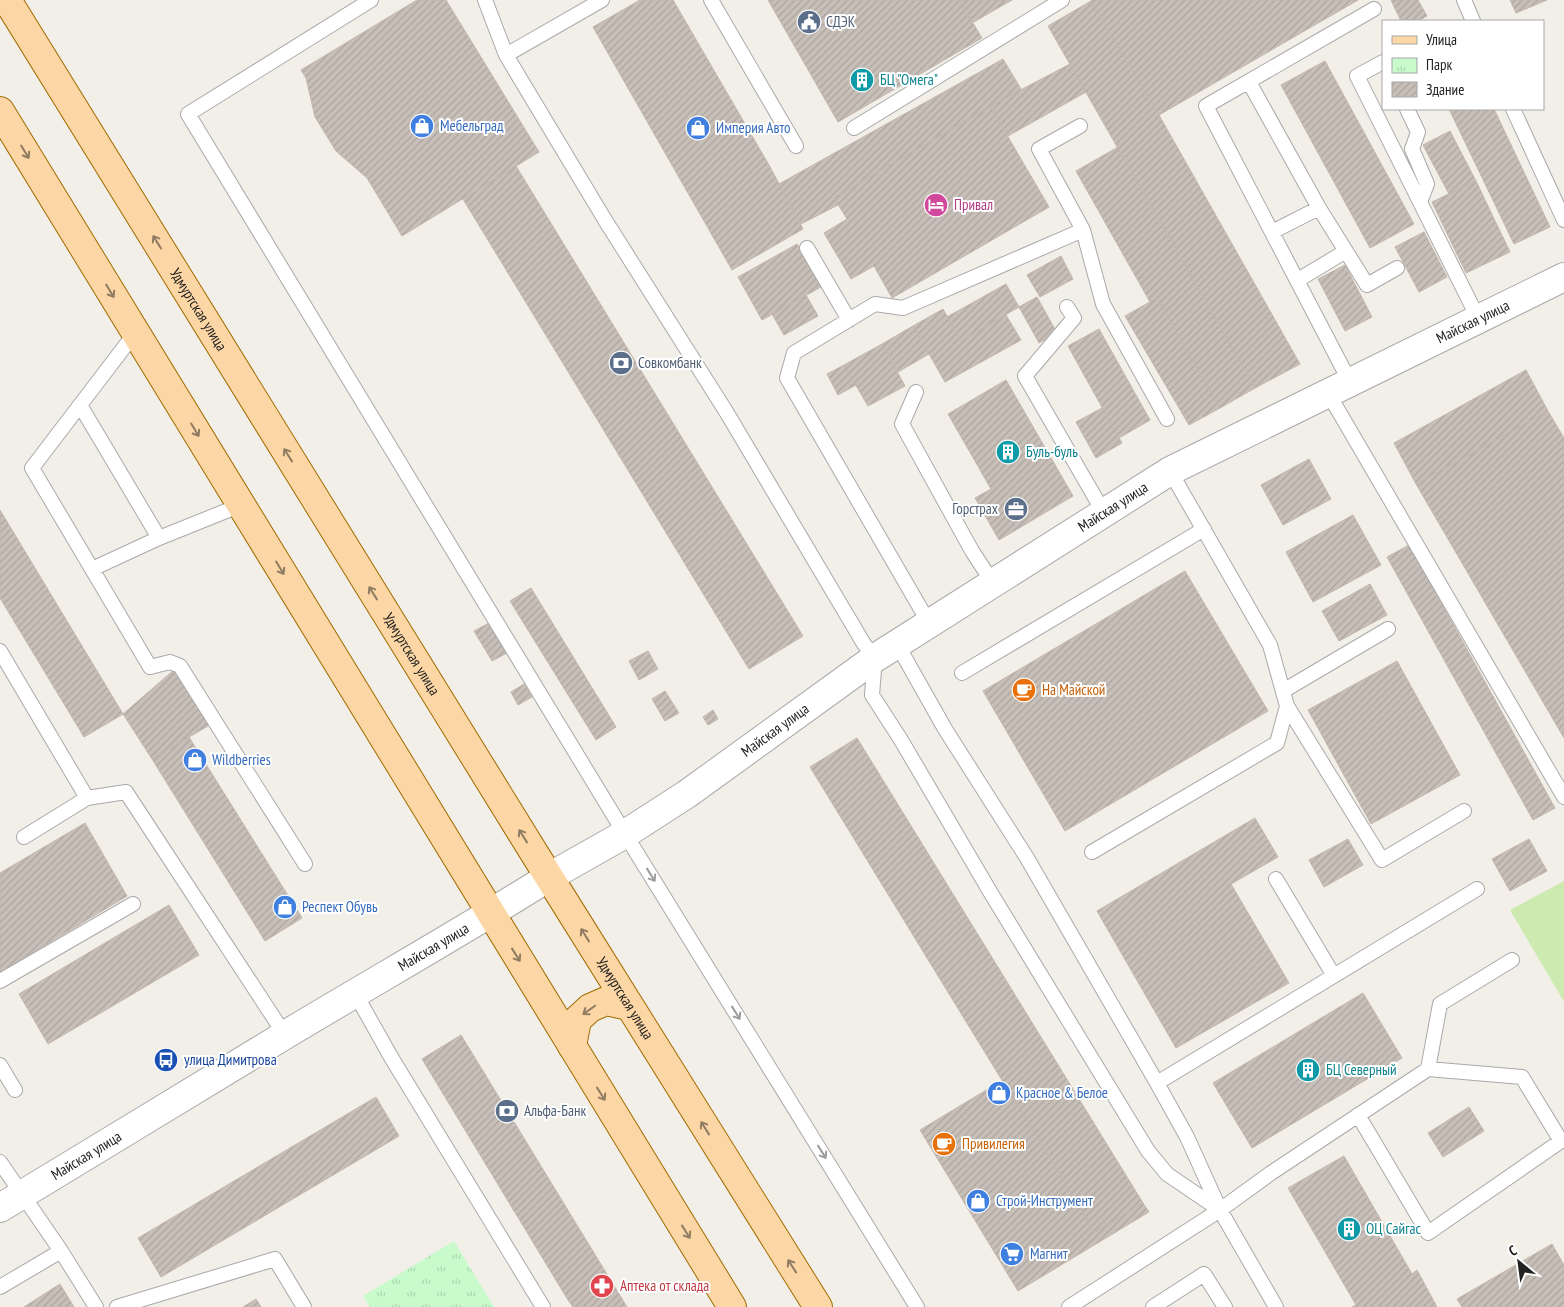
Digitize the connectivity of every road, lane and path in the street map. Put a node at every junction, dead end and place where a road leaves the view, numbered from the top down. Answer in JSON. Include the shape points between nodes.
{"nodes":[{"id":1,"x":371,"y":0,"type":"edge"},
{"id":2,"x":602,"y":0,"type":"edge"},
{"id":3,"x":711,"y":0,"type":"edge"},
{"id":4,"x":1062,"y":0,"type":"edge"},
{"id":5,"x":1464,"y":0,"type":"edge"},
{"id":6,"x":488,"y":1,"type":"edge"},
{"id":7,"x":8,"y":3,"type":"edge"},
{"id":8,"x":1374,"y":9,"type":"dead end"},
{"id":9,"x":1473,"y":20,"type":"edge"},
{"id":10,"x":506,"y":55,"type":"junction"},
{"id":11,"x":1382,"y":63,"type":"edge"},
{"id":12,"x":1249,"y":82,"type":"junction"},
{"id":13,"x":1407,"y":110,"type":"edge"},
{"id":14,"x":1513,"y":110,"type":"edge"},
{"id":15,"x":0,"y":111,"type":"edge"},
{"id":16,"x":1080,"y":126,"type":"dead end"},
{"id":17,"x":854,"y":128,"type":"dead end"},
{"id":18,"x":796,"y":146,"type":"dead end"},
{"id":19,"x":1420,"y":202,"type":"junction"},
{"id":20,"x":1319,"y":208,"type":"junction"},
{"id":21,"x":1564,"y":220,"type":"edge"},
{"id":22,"x":1083,"y":230,"type":"junction"},
{"id":23,"x":1272,"y":232,"type":"junction"},
{"id":24,"x":807,"y":248,"type":"dead end"},
{"id":25,"x":1346,"y":251,"type":"junction"},
{"id":26,"x":1397,"y":268,"type":"dead end"},
{"id":27,"x":1562,"y":275,"type":"edge"},
{"id":28,"x":1298,"y":280,"type":"junction"},
{"id":29,"x":1067,"y":307,"type":"dead end"},
{"id":30,"x":1478,"y":318,"type":"junction"},
{"id":31,"x":849,"y":320,"type":"junction"},
{"id":32,"x":135,"y":332,"type":"junction"},
{"id":33,"x":1339,"y":387,"type":"junction"},
{"id":34,"x":916,"y":392,"type":"dead end"},
{"id":35,"x":80,"y":405,"type":"junction"},
{"id":36,"x":1167,"y":419,"type":"dead end"},
{"id":37,"x":1170,"y":471,"type":"junction"},
{"id":38,"x":241,"y":505,"type":"junction"},
{"id":39,"x":1104,"y":513,"type":"junction"},
{"id":40,"x":1204,"y":529,"type":"junction"},
{"id":41,"x":159,"y":538,"type":"junction"},
{"id":42,"x":92,"y":569,"type":"junction"},
{"id":43,"x":993,"y":583,"type":"junction"},
{"id":44,"x":930,"y":623,"type":"junction"},
{"id":45,"x":1388,"y":629,"type":"dead end"},
{"id":46,"x":0,"y":651,"type":"edge"},
{"id":47,"x":886,"y":651,"type":"junction"},
{"id":48,"x":962,"y":672,"type":"dead end"},
{"id":49,"x":1283,"y":691,"type":"junction"},
{"id":50,"x":1287,"y":706,"type":"junction"},
{"id":51,"x":1564,"y":797,"type":"edge"},
{"id":52,"x":87,"y":798,"type":"junction"},
{"id":53,"x":1464,"y":811,"type":"dead end"},
{"id":54,"x":625,"y":834,"type":"junction"},
{"id":55,"x":24,"y":837,"type":"dead end"},
{"id":56,"x":1092,"y":852,"type":"dead end"},
{"id":57,"x":306,"y":864,"type":"dead end"},
{"id":58,"x":549,"y":877,"type":"junction"},
{"id":59,"x":1276,"y":878,"type":"dead end"},
{"id":60,"x":1477,"y":889,"type":"dead end"},
{"id":61,"x":133,"y":904,"type":"dead end"},
{"id":62,"x":491,"y":914,"type":"junction"},
{"id":63,"x":1512,"y":960,"type":"dead end"},
{"id":64,"x":1334,"y":976,"type":"junction"},
{"id":65,"x":0,"y":981,"type":"edge"},
{"id":66,"x":355,"y":993,"type":"junction"},
{"id":67,"x":629,"y":1006,"type":"junction"},
{"id":68,"x":285,"y":1035,"type":"junction"},
{"id":69,"x":572,"y":1046,"type":"junction"},
{"id":70,"x":0,"y":1065,"type":"edge"},
{"id":71,"x":1428,"y":1069,"type":"junction"},
{"id":72,"x":1157,"y":1083,"type":"junction"},
{"id":73,"x":15,"y":1090,"type":"dead end"},
{"id":74,"x":1358,"y":1115,"type":"junction"},
{"id":75,"x":1562,"y":1143,"type":"edge"},
{"id":76,"x":0,"y":1162,"type":"edge"},
{"id":77,"x":11,"y":1201,"type":"edge"},
{"id":78,"x":1220,"y":1210,"type":"junction"},
{"id":79,"x":61,"y":1251,"type":"junction"},
{"id":80,"x":0,"y":1287,"type":"edge"},
{"id":81,"x":96,"y":1307,"type":"edge"},
{"id":82,"x":117,"y":1307,"type":"edge"},
{"id":83,"x":304,"y":1307,"type":"edge"},
{"id":84,"x":543,"y":1307,"type":"edge"},
{"id":85,"x":732,"y":1307,"type":"edge"},
{"id":86,"x":818,"y":1307,"type":"edge"},
{"id":87,"x":917,"y":1307,"type":"edge"},
{"id":88,"x":1069,"y":1307,"type":"edge"},
{"id":89,"x":1153,"y":1307,"type":"edge"},
{"id":90,"x":1225,"y":1307,"type":"edge"},
{"id":91,"x":1276,"y":1307,"type":"edge"}],
"edges":[{"from":1,"to":54,"type":"lane","via":[[188,114]]},
{"from":2,"to":10,"type":"lane"},
{"from":3,"to":18,"type":"lane"},
{"from":4,"to":17,"type":"lane"},
{"from":5,"to":9,"type":"lane"},
{"from":6,"to":10,"type":"lane"},
{"from":58,"to":7,"type":"main road","name":"Удмуртская улица","one_way":true},
{"from":8,"to":12,"type":"lane"},
{"from":10,"to":47,"type":"lane","via":[[727,413],[864,644]]},
{"from":11,"to":19,"type":"lane","via":[[1357,76]]},
{"from":12,"to":20,"type":"lane"},
{"from":12,"to":23,"type":"lane","via":[[1206,106]]},
{"from":13,"to":19,"type":"lane","via":[[1418,132],[1412,149],[1427,184]]},
{"from":14,"to":21,"type":"lane"},
{"from":15,"to":32,"type":"main road","one_way":true},
{"from":16,"to":22,"type":"lane","via":[[1039,149]]},
{"from":19,"to":30,"type":"lane"},
{"from":20,"to":23,"type":"lane"},
{"from":20,"to":25,"type":"lane"},
{"from":22,"to":31,"type":"lane","via":[[903,308],[875,304]]},
{"from":22,"to":36,"type":"lane","via":[[1103,304]]},
{"from":23,"to":28,"type":"lane"},
{"from":24,"to":31,"type":"lane"},
{"from":25,"to":26,"type":"lane","via":[[1367,285]]},
{"from":25,"to":28,"type":"lane"},
{"from":27,"to":30,"type":"street","name":"Майская улица"},
{"from":28,"to":33,"type":"lane"},
{"from":29,"to":39,"type":"lane","via":[[1074,318],[1025,376]]},
{"from":30,"to":33,"type":"street","name":"Майская улица"},
{"from":31,"to":44,"type":"lane","via":[[794,353],[787,378]]},
{"from":32,"to":35,"type":"lane"},
{"from":32,"to":38,"type":"main road","one_way":true},
{"from":33,"to":37,"type":"street","name":"Майская улица"},
{"from":33,"to":51,"type":"lane"},
{"from":34,"to":43,"type":"lane","via":[[902,424]]},
{"from":35,"to":41,"type":"lane"},
{"from":35,"to":42,"type":"lane","via":[[32,468]]},
{"from":37,"to":39,"type":"street","name":"Майская улица"},
{"from":37,"to":40,"type":"lane"},
{"from":38,"to":41,"type":"lane"},
{"from":38,"to":62,"type":"main road","one_way":true},
{"from":39,"to":43,"type":"street","name":"Майская улица"},
{"from":40,"to":48,"type":"lane"},
{"from":40,"to":49,"type":"lane","via":[[1270,645]]},
{"from":41,"to":42,"type":"lane"},
{"from":42,"to":57,"type":"lane","via":[[150,666],[170,662],[180,666]]},
{"from":43,"to":44,"type":"street","name":"Майская улица"},
{"from":44,"to":47,"type":"street","name":"Майская улица"},
{"from":45,"to":49,"type":"lane"},
{"from":46,"to":52,"type":"lane"},
{"from":47,"to":54,"type":"street","name":"Майская улица","via":[[687,794]]},
{"from":47,"to":72,"type":"lane","via":[[945,729],[1027,858]]},
{"from":47,"to":78,"type":"lane","via":[[872,695],[1148,1151],[1167,1174]]},
{"from":49,"to":50,"type":"lane"},
{"from":50,"to":53,"type":"lane","via":[[1382,860]]},
{"from":50,"to":56,"type":"lane","via":[[1277,743]]},
{"from":52,"to":55,"type":"lane"},
{"from":52,"to":68,"type":"lane","via":[[126,792]]},
{"from":54,"to":58,"type":"street","name":"Майская улица"},
{"from":54,"to":87,"type":"lane","one_way":true},
{"from":58,"to":62,"type":"street","name":"Майская улица"},
{"from":67,"to":58,"type":"main road","name":"Удмуртская улица","one_way":true},
{"from":59,"to":64,"type":"lane"},
{"from":60,"to":64,"type":"lane"},
{"from":61,"to":65,"type":"lane"},
{"from":62,"to":66,"type":"street","name":"Майская улица"},
{"from":62,"to":69,"type":"main road","one_way":true},
{"from":63,"to":71,"type":"lane","via":[[1440,1004]]},
{"from":64,"to":72,"type":"lane"},
{"from":66,"to":68,"type":"street","name":"Майская улица"},
{"from":66,"to":84,"type":"lane"},
{"from":67,"to":69,"type":"main road","one_way":true,"via":[[606,1001],[590,1008],[577,1020]]},
{"from":86,"to":67,"type":"main road","name":"Удмуртская улица","one_way":true},
{"from":68,"to":77,"type":"street","name":"Майская улица"},
{"from":69,"to":85,"type":"main road","one_way":true},
{"from":70,"to":73,"type":"lane"},
{"from":71,"to":74,"type":"lane"},
{"from":71,"to":75,"type":"lane","via":[[1522,1077]]},
{"from":72,"to":78,"type":"lane","via":[[1187,1137]]},
{"from":74,"to":75,"type":"lane","via":[[1428,1232]]},
{"from":74,"to":78,"type":"lane"},
{"from":76,"to":77,"type":"lane"},
{"from":77,"to":79,"type":"lane"},
{"from":78,"to":88,"type":"lane"},
{"from":78,"to":91,"type":"lane"},
{"from":79,"to":80,"type":"lane"},
{"from":79,"to":81,"type":"lane"},
{"from":82,"to":83,"type":"lane","via":[[276,1259]]},
{"from":89,"to":90,"type":"lane","via":[[1204,1274]]}]}
